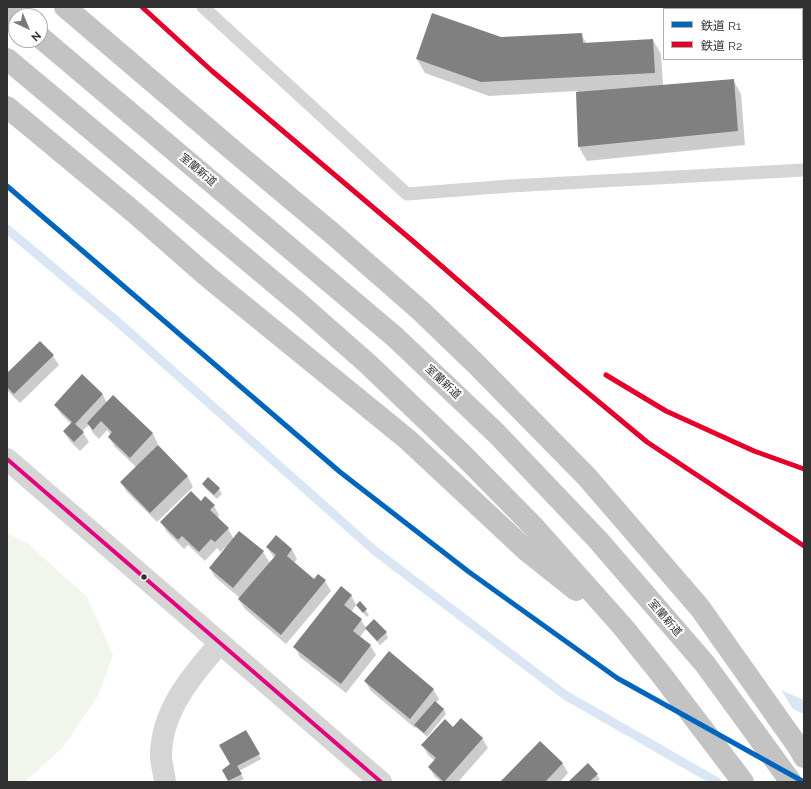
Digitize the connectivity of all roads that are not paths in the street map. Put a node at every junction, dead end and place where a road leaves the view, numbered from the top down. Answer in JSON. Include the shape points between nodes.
{"nodes":[{"id":1,"x":66,"y":7,"type":"edge"},
{"id":2,"x":203,"y":7,"type":"edge"},
{"id":3,"x":48,"y":44,"type":"edge"},
{"id":4,"x":7,"y":59,"type":"edge"},
{"id":5,"x":7,"y":106,"type":"edge"},
{"id":6,"x":804,"y":170,"type":"edge"},
{"id":7,"x":7,"y":459,"type":"edge"},
{"id":8,"x":623,"y":627,"type":"junction"},
{"id":9,"x":220,"y":642,"type":"junction"},
{"id":10,"x":804,"y":757,"type":"edge"},
{"id":11,"x":165,"y":782,"type":"edge"},
{"id":12,"x":381,"y":782,"type":"edge"},
{"id":13,"x":743,"y":782,"type":"edge"},
{"id":14,"x":791,"y":782,"type":"edge"}],
"edges":[{"from":1,"to":10,"type":"highway","via":[[334,234],[421,311],[481,369],[587,477],[700,608]]},
{"from":2,"to":6,"type":"lane","via":[[407,194]]},
{"from":3,"to":14,"type":"highway","name":"室蘭新道","via":[[395,337],[496,433],[598,540],[705,664]]},
{"from":4,"to":8,"type":"highway","via":[[368,364],[529,522]]},
{"from":5,"to":8,"type":"highway","via":[[208,277],[407,439],[528,551]]},
{"from":7,"to":9,"type":"street"},
{"from":8,"to":13,"type":"highway"},
{"from":9,"to":11,"type":"street","via":[[192,676],[169,714],[161,757]]},
{"from":9,"to":12,"type":"street"}]}
